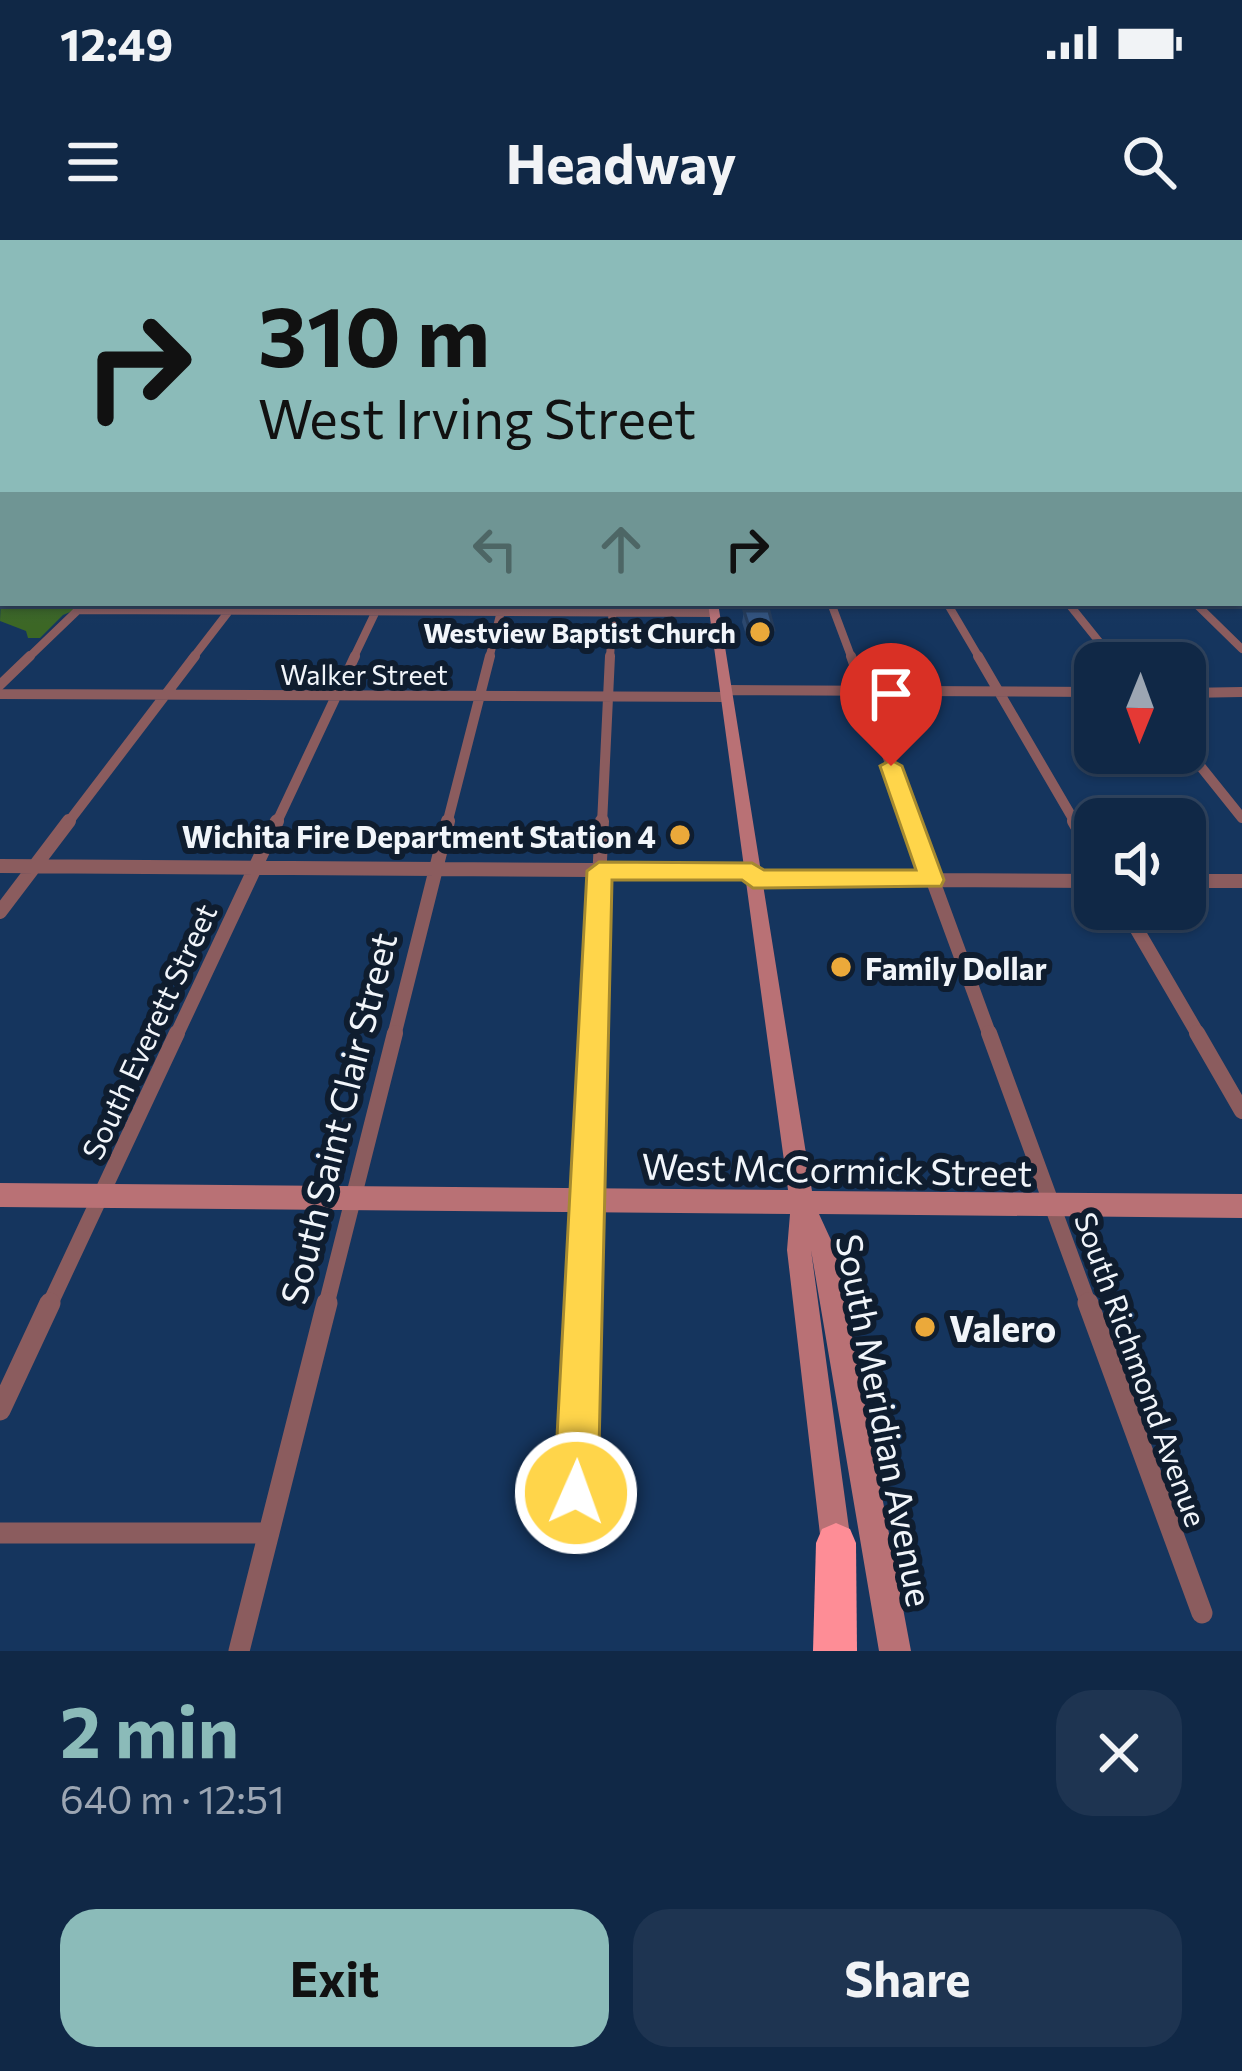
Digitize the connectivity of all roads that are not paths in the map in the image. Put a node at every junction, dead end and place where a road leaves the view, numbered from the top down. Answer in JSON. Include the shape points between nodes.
{"nodes":[{"id":1,"x":831,"y":606,"type":"edge"},
{"id":2,"x":949,"y":606,"type":"edge"},
{"id":3,"x":1070,"y":606,"type":"edge"},
{"id":4,"x":1198,"y":606,"type":"edge"},
{"id":5,"x":502,"y":607,"type":"edge"},
{"id":6,"x":613,"y":608,"type":"edge"},
{"id":7,"x":714,"y":608,"type":"edge"},
{"id":8,"x":229,"y":610,"type":"junction"},
{"id":9,"x":376,"y":611,"type":"junction"},
{"id":10,"x":1099,"y":642,"type":"edge"},
{"id":11,"x":1242,"y":649,"type":"edge"},
{"id":12,"x":0,"y":685,"type":"edge"},
{"id":13,"x":863,"y":691,"type":"junction"},
{"id":14,"x":999,"y":692,"type":"junction"},
{"id":15,"x":1074,"y":692,"type":"edge"},
{"id":16,"x":1242,"y":692,"type":"edge"},
{"id":17,"x":727,"y":693,"type":"junction"},
{"id":18,"x":1206,"y":693,"type":"edge"},
{"id":19,"x":0,"y":694,"type":"edge"},
{"id":20,"x":164,"y":694,"type":"junction"},
{"id":21,"x":340,"y":695,"type":"junction"},
{"id":22,"x":480,"y":695,"type":"junction"},
{"id":23,"x":607,"y":696,"type":"junction"},
{"id":24,"x":1206,"y":774,"type":"edge"},
{"id":25,"x":1242,"y":818,"type":"edge"},
{"id":26,"x":1074,"y":821,"type":"edge"},
{"id":27,"x":0,"y":866,"type":"edge"},
{"id":28,"x":34,"y":867,"type":"junction"},
{"id":29,"x":254,"y":869,"type":"junction"},
{"id":30,"x":434,"y":870,"type":"junction"},
{"id":31,"x":599,"y":871,"type":"junction"},
{"id":32,"x":753,"y":875,"type":"junction"},
{"id":33,"x":932,"y":880,"type":"junction"},
{"id":34,"x":1074,"y":881,"type":"edge"},
{"id":35,"x":1206,"y":881,"type":"edge"},
{"id":36,"x":1242,"y":881,"type":"edge"},
{"id":37,"x":0,"y":912,"type":"edge"},
{"id":38,"x":1137,"y":930,"type":"edge"},
{"id":39,"x":1242,"y":1111,"type":"edge"},
{"id":40,"x":0,"y":1195,"type":"edge"},
{"id":41,"x":100,"y":1196,"type":"junction"},
{"id":42,"x":350,"y":1199,"type":"junction"},
{"id":43,"x":586,"y":1201,"type":"junction"},
{"id":44,"x":802,"y":1204,"type":"junction"},
{"id":45,"x":1053,"y":1206,"type":"junction"},
{"id":46,"x":1242,"y":1206,"type":"edge"},
{"id":47,"x":0,"y":1410,"type":"edge"},
{"id":48,"x":576,"y":1493,"type":"dead end"},
{"id":49,"x":0,"y":1533,"type":"edge"},
{"id":50,"x":269,"y":1533,"type":"junction"},
{"id":51,"x":836,"y":1543,"type":"junction"},
{"id":52,"x":1202,"y":1613,"type":"dead end"},
{"id":53,"x":239,"y":1651,"type":"edge"},
{"id":54,"x":835,"y":1651,"type":"edge"},
{"id":55,"x":850,"y":1651,"type":"edge"},
{"id":56,"x":895,"y":1651,"type":"edge"}],
"edges":[{"from":1,"to":13,"type":"street","name":"South Richmond Avenue"},
{"from":2,"to":14,"type":"street"},
{"from":3,"to":10,"type":"street"},
{"from":4,"to":11,"type":"street"},
{"from":5,"to":6,"type":"street"},
{"from":5,"to":9,"type":"street"},
{"from":5,"to":22,"type":"street","name":"South Saint Clair Street"},
{"from":6,"to":7,"type":"street"},
{"from":6,"to":23,"type":"street"},
{"from":7,"to":17,"type":"main road","name":"South Meridian Avenue"},
{"from":8,"to":9,"type":"street"},
{"from":8,"to":12,"type":"street","via":[[78,610]]},
{"from":8,"to":20,"type":"street"},
{"from":9,"to":21,"type":"street","name":"South Everett Street"},
{"from":13,"to":14,"type":"street","name":"Walker Street"},
{"from":13,"to":17,"type":"street","name":"Walker Street"},
{"from":13,"to":33,"type":"street","name":"South Richmond Avenue"},
{"from":14,"to":15,"type":"street","name":"Walker Street"},
{"from":14,"to":26,"type":"street"},
{"from":16,"to":18,"type":"street"},
{"from":17,"to":23,"type":"street","name":"Walker Street"},
{"from":17,"to":32,"type":"main road","name":"South Meridian Avenue"},
{"from":19,"to":20,"type":"street","name":"Walker Street"},
{"from":20,"to":21,"type":"street","name":"Walker Street"},
{"from":20,"to":28,"type":"street"},
{"from":21,"to":22,"type":"street","name":"Walker Street"},
{"from":21,"to":29,"type":"street","name":"South Everett Street"},
{"from":22,"to":23,"type":"street","name":"Walker Street"},
{"from":22,"to":30,"type":"street","name":"South Saint Clair Street"},
{"from":23,"to":31,"type":"street"},
{"from":24,"to":25,"type":"street"},
{"from":27,"to":28,"type":"street"},
{"from":28,"to":29,"type":"street"},
{"from":28,"to":37,"type":"street"},
{"from":29,"to":30,"type":"street"},
{"from":29,"to":41,"type":"street","name":"South Everett Street"},
{"from":30,"to":31,"type":"street"},
{"from":30,"to":42,"type":"street","name":"South Saint Clair Street"},
{"from":31,"to":32,"type":"street"},
{"from":31,"to":43,"type":"street"},
{"from":32,"to":33,"type":"street"},
{"from":32,"to":44,"type":"main road","name":"South Meridian Avenue"},
{"from":33,"to":34,"type":"street"},
{"from":33,"to":45,"type":"street","name":"South Richmond Avenue"},
{"from":35,"to":36,"type":"street"},
{"from":38,"to":39,"type":"street"},
{"from":40,"to":41,"type":"main road","name":"West McCormick Street"},
{"from":41,"to":42,"type":"main road","name":"West McCormick Street"},
{"from":41,"to":47,"type":"street","name":"South Everett Street"},
{"from":42,"to":43,"type":"main road","name":"West McCormick Street"},
{"from":42,"to":50,"type":"street","name":"South Saint Clair Street"},
{"from":43,"to":44,"type":"main road","name":"West McCormick Street"},
{"from":43,"to":48,"type":"street"},
{"from":44,"to":45,"type":"main road","name":"West McCormick Street"},
{"from":44,"to":51,"type":"main road","name":"South Meridian Avenue","via":[[799,1250]]},
{"from":44,"to":56,"type":"main road","name":"South Meridian Avenue","via":[[824,1252]]},
{"from":45,"to":46,"type":"main road","name":"West McCormick Street"},
{"from":45,"to":52,"type":"street","name":"South Richmond Avenue"},
{"from":49,"to":50,"type":"street"},
{"from":50,"to":53,"type":"street","name":"South Saint Clair Street"},
{"from":51,"to":54,"type":"highway"},
{"from":51,"to":55,"type":"main road","name":"South Meridian Avenue"}]}
